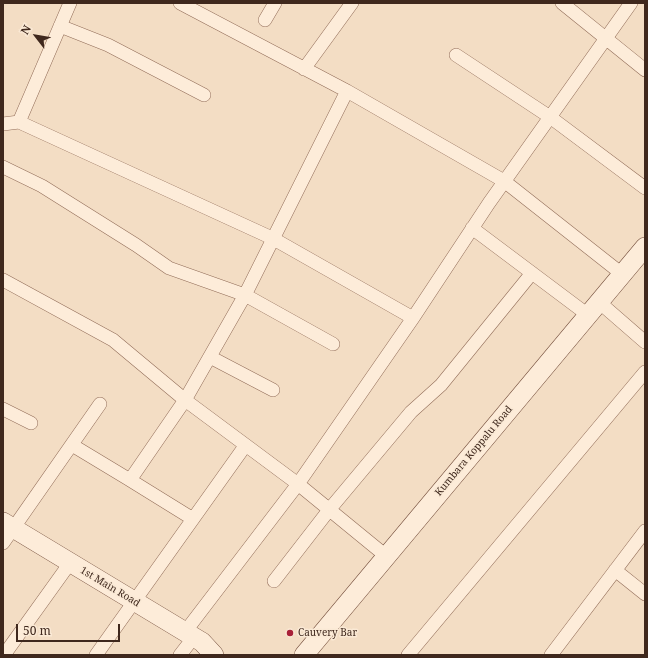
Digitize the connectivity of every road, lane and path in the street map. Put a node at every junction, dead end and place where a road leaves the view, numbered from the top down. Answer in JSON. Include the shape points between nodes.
{"nodes":[{"id":1,"x":70,"y":3,"type":"edge"},
{"id":2,"x":180,"y":3,"type":"edge"},
{"id":3,"x":275,"y":3,"type":"edge"},
{"id":4,"x":352,"y":3,"type":"edge"},
{"id":5,"x":562,"y":3,"type":"edge"},
{"id":6,"x":631,"y":3,"type":"edge"},
{"id":7,"x":265,"y":20,"type":"dead end"},
{"id":8,"x":60,"y":26,"type":"junction"},
{"id":9,"x":607,"y":38,"type":"junction"},
{"id":10,"x":456,"y":55,"type":"dead end"},
{"id":11,"x":304,"y":68,"type":"junction"},
{"id":12,"x":645,"y":70,"type":"edge"},
{"id":13,"x":347,"y":91,"type":"junction"},
{"id":14,"x":204,"y":96,"type":"dead end"},
{"id":15,"x":550,"y":117,"type":"junction"},
{"id":16,"x":19,"y":122,"type":"junction"},
{"id":17,"x":3,"y":124,"type":"edge"},
{"id":18,"x":3,"y":167,"type":"edge"},
{"id":19,"x":504,"y":181,"type":"junction"},
{"id":20,"x":645,"y":188,"type":"edge"},
{"id":21,"x":472,"y":228,"type":"junction"},
{"id":22,"x":272,"y":238,"type":"junction"},
{"id":23,"x":645,"y":247,"type":"edge"},
{"id":24,"x":532,"y":273,"type":"junction"},
{"id":25,"x":622,"y":274,"type":"junction"},
{"id":26,"x":3,"y":280,"type":"edge"},
{"id":27,"x":245,"y":295,"type":"junction"},
{"id":28,"x":593,"y":308,"type":"junction"},
{"id":29,"x":413,"y":318,"type":"junction"},
{"id":30,"x":645,"y":342,"type":"edge"},
{"id":31,"x":333,"y":344,"type":"dead end"},
{"id":32,"x":210,"y":356,"type":"junction"},
{"id":33,"x":645,"y":372,"type":"edge"},
{"id":34,"x":273,"y":390,"type":"dead end"},
{"id":35,"x":185,"y":400,"type":"junction"},
{"id":36,"x":100,"y":404,"type":"dead end"},
{"id":37,"x":3,"y":409,"type":"edge"},
{"id":38,"x":31,"y":424,"type":"dead end"},
{"id":39,"x":72,"y":444,"type":"junction"},
{"id":40,"x":245,"y":446,"type":"junction"},
{"id":41,"x":130,"y":480,"type":"junction"},
{"id":42,"x":298,"y":484,"type":"junction"},
{"id":43,"x":329,"y":510,"type":"junction"},
{"id":44,"x":193,"y":519,"type":"junction"},
{"id":45,"x":6,"y":531,"type":"edge"},
{"id":46,"x":645,"y":531,"type":"edge"},
{"id":47,"x":386,"y":556,"type":"junction"},
{"id":48,"x":70,"y":563,"type":"junction"},
{"id":49,"x":615,"y":570,"type":"junction"},
{"id":50,"x":274,"y":581,"type":"dead end"},
{"id":51,"x":645,"y":594,"type":"edge"},
{"id":52,"x":134,"y":601,"type":"junction"},
{"id":53,"x":190,"y":634,"type":"junction"},
{"id":54,"x":4,"y":655,"type":"edge"},
{"id":55,"x":96,"y":655,"type":"edge"},
{"id":56,"x":180,"y":655,"type":"edge"},
{"id":57,"x":214,"y":655,"type":"edge"},
{"id":58,"x":304,"y":655,"type":"edge"},
{"id":59,"x":408,"y":655,"type":"edge"},
{"id":60,"x":551,"y":655,"type":"edge"}],
"edges":[{"from":1,"to":8,"type":"street"},
{"from":2,"to":11,"type":"street"},
{"from":3,"to":7,"type":"street"},
{"from":4,"to":11,"type":"street"},
{"from":5,"to":9,"type":"street"},
{"from":6,"to":9,"type":"street"},
{"from":8,"to":14,"type":"street","via":[[108,45]]},
{"from":8,"to":16,"type":"street"},
{"from":9,"to":12,"type":"street"},
{"from":9,"to":15,"type":"street"},
{"from":10,"to":15,"type":"street"},
{"from":11,"to":13,"type":"street"},
{"from":13,"to":19,"type":"street"},
{"from":13,"to":22,"type":"street"},
{"from":15,"to":19,"type":"street"},
{"from":15,"to":20,"type":"street"},
{"from":16,"to":17,"type":"street"},
{"from":16,"to":22,"type":"street"},
{"from":18,"to":27,"type":"street","via":[[42,186],[169,268]]},
{"from":19,"to":21,"type":"street"},
{"from":19,"to":25,"type":"street"},
{"from":21,"to":24,"type":"street"},
{"from":21,"to":29,"type":"street"},
{"from":22,"to":27,"type":"street"},
{"from":22,"to":29,"type":"street"},
{"from":23,"to":25,"type":"street","name":"Kumbara Koppalu Road"},
{"from":24,"to":28,"type":"street"},
{"from":24,"to":43,"type":"street","via":[[441,385],[411,412]]},
{"from":25,"to":28,"type":"street","name":"Kumbara Koppalu Road"},
{"from":26,"to":35,"type":"street","via":[[113,340]]},
{"from":27,"to":31,"type":"street"},
{"from":27,"to":32,"type":"street"},
{"from":28,"to":30,"type":"street"},
{"from":28,"to":47,"type":"street","name":"Kumbara Koppalu Road"},
{"from":29,"to":42,"type":"street"},
{"from":32,"to":34,"type":"street"},
{"from":32,"to":35,"type":"street"},
{"from":33,"to":59,"type":"street"},
{"from":35,"to":40,"type":"street"},
{"from":35,"to":41,"type":"street"},
{"from":36,"to":39,"type":"street"},
{"from":37,"to":38,"type":"street"},
{"from":39,"to":41,"type":"street"},
{"from":39,"to":45,"type":"street"},
{"from":40,"to":42,"type":"street"},
{"from":40,"to":44,"type":"street"},
{"from":41,"to":44,"type":"street"},
{"from":42,"to":43,"type":"street"},
{"from":42,"to":53,"type":"street"},
{"from":43,"to":47,"type":"street"},
{"from":43,"to":50,"type":"street"},
{"from":44,"to":52,"type":"street"},
{"from":45,"to":48,"type":"street","name":"1st Main Road"},
{"from":46,"to":49,"type":"street"},
{"from":47,"to":58,"type":"street","name":"Kumbara Koppalu Road"},
{"from":48,"to":52,"type":"street","name":"1st Main Road"},
{"from":48,"to":54,"type":"street"},
{"from":49,"to":51,"type":"street"},
{"from":49,"to":60,"type":"street"},
{"from":52,"to":53,"type":"street","name":"1st Main Road"},
{"from":52,"to":55,"type":"street"},
{"from":53,"to":56,"type":"street"},
{"from":53,"to":57,"type":"street","name":"1st Main Road"}]}
